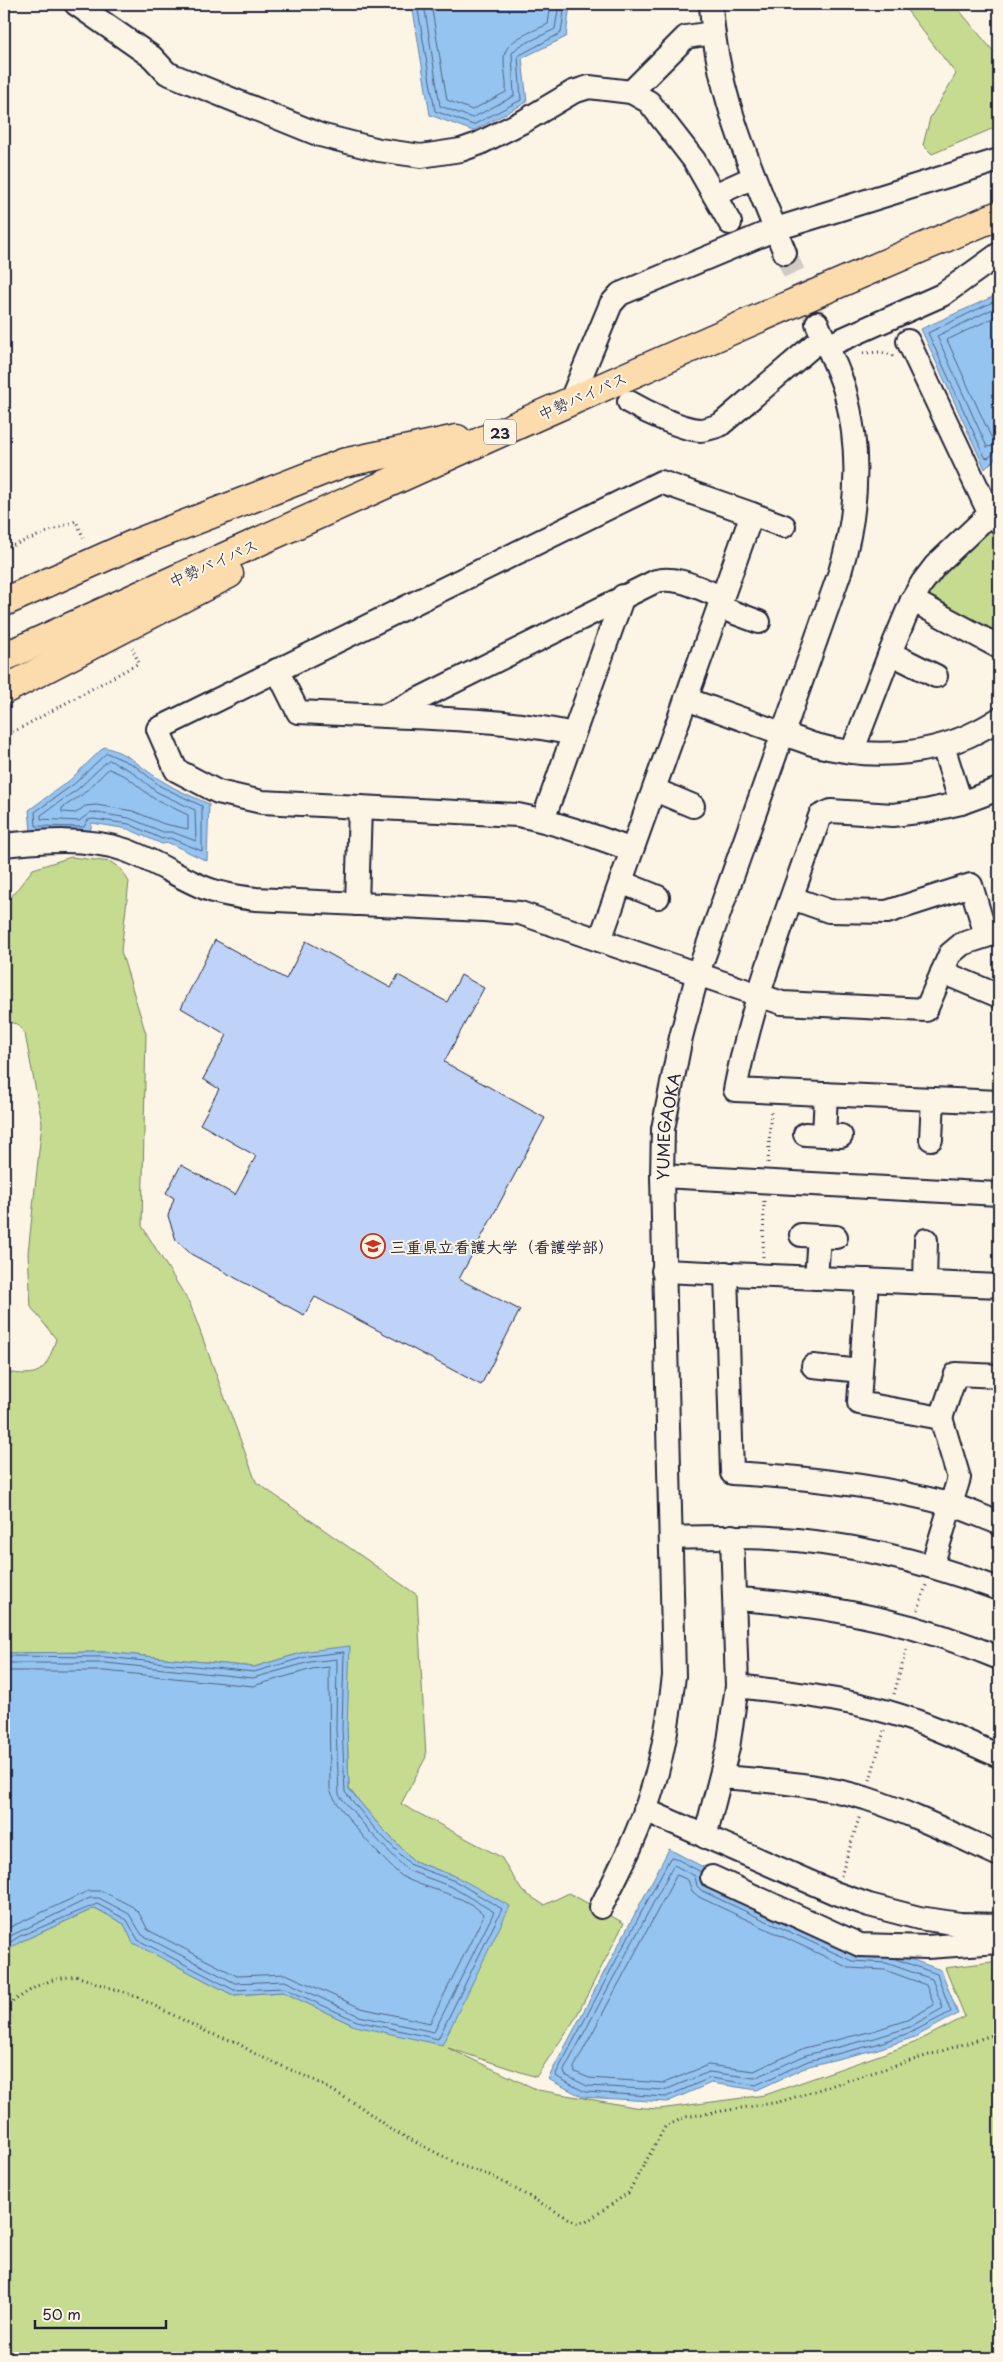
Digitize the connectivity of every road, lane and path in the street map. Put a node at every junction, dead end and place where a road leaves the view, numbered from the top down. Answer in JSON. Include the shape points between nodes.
{"nodes":[{"id":1,"x":76,"y":4,"type":"edge"},
{"id":2,"x":711,"y":4,"type":"edge"},
{"id":3,"x":712,"y":33,"type":"junction"},
{"id":4,"x":631,"y":92,"type":"junction"},
{"id":5,"x":999,"y":160,"type":"edge"},
{"id":6,"x":754,"y":177,"type":"junction"},
{"id":7,"x":714,"y":195,"type":"junction"},
{"id":8,"x":999,"y":215,"type":"edge"},
{"id":9,"x":730,"y":222,"type":"dead end"},
{"id":10,"x":776,"y":229,"type":"junction"},
{"id":11,"x":786,"y":253,"type":"tunnel mouth"},
{"id":12,"x":999,"y":254,"type":"edge"},
{"id":13,"x":822,"y":335,"type":"junction"},
{"id":14,"x":908,"y":341,"type":"dead end"},
{"id":15,"x":857,"y":353,"type":"dead end"},
{"id":16,"x":919,"y":363,"type":"junction"},
{"id":17,"x":571,"y":400,"type":"junction"},
{"id":18,"x":629,"y":402,"type":"dead end"},
{"id":19,"x":508,"y":428,"type":"junction"},
{"id":20,"x":996,"y":513,"type":"edge"},
{"id":21,"x":752,"y":514,"type":"junction"},
{"id":22,"x":784,"y":526,"type":"dead end"},
{"id":23,"x":84,"y":539,"type":"dead end"},
{"id":24,"x":4,"y":549,"type":"edge"},
{"id":25,"x":623,"y":596,"type":"junction"},
{"id":26,"x":912,"y":600,"type":"junction"},
{"id":27,"x":4,"y":602,"type":"edge"},
{"id":28,"x":720,"y":602,"type":"junction"},
{"id":29,"x":759,"y":622,"type":"dead end"},
{"id":30,"x":999,"y":647,"type":"edge"},
{"id":31,"x":132,"y":648,"type":"dead end"},
{"id":32,"x":890,"y":653,"type":"junction"},
{"id":33,"x":4,"y":657,"type":"edge"},
{"id":34,"x":277,"y":670,"type":"junction"},
{"id":35,"x":936,"y":676,"type":"dead end"},
{"id":36,"x":4,"y":690,"type":"edge"},
{"id":37,"x":686,"y":699,"type":"junction"},
{"id":38,"x":385,"y":716,"type":"junction"},
{"id":39,"x":999,"y":719,"type":"edge"},
{"id":40,"x":573,"y":734,"type":"junction"},
{"id":41,"x":784,"y":734,"type":"junction"},
{"id":42,"x":4,"y":738,"type":"edge"},
{"id":43,"x":943,"y":746,"type":"junction"},
{"id":44,"x":852,"y":752,"type":"junction"},
{"id":45,"x":999,"y":789,"type":"edge"},
{"id":46,"x":654,"y":790,"type":"junction"},
{"id":47,"x":961,"y":803,"type":"junction"},
{"id":48,"x":694,"y":804,"type":"dead end"},
{"id":49,"x":360,"y":806,"type":"junction"},
{"id":50,"x":543,"y":820,"type":"junction"},
{"id":51,"x":4,"y":845,"type":"edge"},
{"id":52,"x":632,"y":850,"type":"junction"},
{"id":53,"x":621,"y":882,"type":"junction"},
{"id":54,"x":659,"y":896,"type":"dead end"},
{"id":55,"x":792,"y":898,"type":"junction"},
{"id":56,"x":357,"y":904,"type":"junction"},
{"id":57,"x":992,"y":934,"type":"edge"},
{"id":58,"x":600,"y":940,"type":"junction"},
{"id":59,"x":942,"y":972,"type":"junction"},
{"id":60,"x":698,"y":973,"type":"junction"},
{"id":61,"x":757,"y":994,"type":"junction"},
{"id":62,"x":999,"y":996,"type":"edge"},
{"id":63,"x":772,"y":1091,"type":"junction"},
{"id":64,"x":826,"y":1094,"type":"junction"},
{"id":65,"x":934,"y":1099,"type":"junction"},
{"id":66,"x":999,"y":1102,"type":"edge"},
{"id":67,"x":823,"y":1135,"type":"dead end"},
{"id":68,"x":930,"y":1139,"type":"dead end"},
{"id":69,"x":662,"y":1176,"type":"junction"},
{"id":70,"x":766,"y":1182,"type":"junction"},
{"id":71,"x":999,"y":1194,"type":"edge"},
{"id":72,"x":818,"y":1236,"type":"dead end"},
{"id":73,"x":927,"y":1240,"type":"dead end"},
{"id":74,"x":663,"y":1271,"type":"junction"},
{"id":75,"x":726,"y":1273,"type":"junction"},
{"id":76,"x":763,"y":1275,"type":"junction"},
{"id":77,"x":816,"y":1278,"type":"junction"},
{"id":78,"x":867,"y":1280,"type":"junction"},
{"id":79,"x":926,"y":1283,"type":"junction"},
{"id":80,"x":999,"y":1286,"type":"edge"},
{"id":81,"x":813,"y":1367,"type":"dead end"},
{"id":82,"x":861,"y":1371,"type":"junction"},
{"id":83,"x":999,"y":1376,"type":"edge"},
{"id":84,"x":941,"y":1418,"type":"junction"},
{"id":85,"x":950,"y":1505,"type":"junction"},
{"id":86,"x":999,"y":1523,"type":"edge"},
{"id":87,"x":732,"y":1536,"type":"junction"},
{"id":88,"x":671,"y":1538,"type":"junction"},
{"id":89,"x":932,"y":1566,"type":"junction"},
{"id":90,"x":999,"y":1589,"type":"edge"},
{"id":91,"x":735,"y":1599,"type":"junction"},
{"id":92,"x":999,"y":1658,"type":"edge"},
{"id":93,"x":737,"y":1686,"type":"junction"},
{"id":94,"x":999,"y":1756,"type":"edge"},
{"id":95,"x":721,"y":1777,"type":"junction"},
{"id":96,"x":645,"y":1810,"type":"junction"},
{"id":97,"x":705,"y":1837,"type":"junction"},
{"id":98,"x":999,"y":1855,"type":"edge"},
{"id":99,"x":712,"y":1877,"type":"dead end"},
{"id":100,"x":601,"y":1908,"type":"dead end"},
{"id":101,"x":999,"y":1925,"type":"edge"},
{"id":102,"x":999,"y":1942,"type":"edge"},
{"id":103,"x":4,"y":2007,"type":"edge"},
{"id":104,"x":999,"y":2033,"type":"edge"}],
"edges":[{"from":1,"to":4,"type":"street","via":[[152,57],[167,73],[320,135],[379,150],[421,156],[461,150],[495,137],[573,92],[589,87]]},
{"from":2,"to":3,"type":"street"},
{"from":3,"to":4,"type":"street","via":[[686,37]]},
{"from":3,"to":6,"type":"street","via":[[729,110]]},
{"from":4,"to":7,"type":"street","via":[[649,102],[694,160]]},
{"from":5,"to":10,"type":"street"},
{"from":6,"to":7,"type":"street"},
{"from":6,"to":10,"type":"street"},
{"from":7,"to":9,"type":"street"},
{"from":8,"to":17,"type":"highway","name":"中勢バイパス","number":"23","via":[[763,314]]},
{"from":10,"to":11,"type":"street"},
{"from":10,"to":17,"type":"street","via":[[620,294],[611,304]]},
{"from":12,"to":13,"type":"street","via":[[942,294]]},
{"from":13,"to":18,"type":"street","via":[[720,425],[702,430],[689,428]]},
{"from":13,"to":41,"type":"street","name":"YUMEGAOKA","via":[[844,389],[853,430],[854,512],[848,547]]},
{"from":14,"to":16,"type":"street"},
{"from":15,"to":16,"type":"path","via":[[881,352]]},
{"from":16,"to":20,"type":"street"},
{"from":17,"to":19,"type":"highway","name":"中勢バイパス","number":"23"},
{"from":19,"to":27,"type":"highway","via":[[343,463],[134,544]]},
{"from":19,"to":33,"type":"highway","name":"中勢バイパス","number":"23"},
{"from":19,"to":36,"type":"highway"},
{"from":20,"to":26,"type":"street","via":[[935,566]]},
{"from":21,"to":22,"type":"street"},
{"from":21,"to":28,"type":"street"},
{"from":21,"to":34,"type":"street","via":[[661,482]]},
{"from":23,"to":24,"type":"path","via":[[76,521]]},
{"from":25,"to":28,"type":"street","via":[[665,578]]},
{"from":25,"to":38,"type":"street"},
{"from":25,"to":40,"type":"street"},
{"from":26,"to":30,"type":"street"},
{"from":26,"to":32,"type":"street"},
{"from":28,"to":29,"type":"street"},
{"from":28,"to":37,"type":"street"},
{"from":31,"to":42,"type":"path","via":[[139,663]]},
{"from":32,"to":35,"type":"street"},
{"from":32,"to":44,"type":"street"},
{"from":34,"to":38,"type":"street","via":[[298,712]]},
{"from":34,"to":49,"type":"street","via":[[158,729],[176,770],[218,792],[262,802]]},
{"from":37,"to":41,"type":"street"},
{"from":37,"to":46,"type":"street"},
{"from":38,"to":40,"type":"street","via":[[501,722]]},
{"from":39,"to":43,"type":"street"},
{"from":40,"to":50,"type":"street"},
{"from":41,"to":44,"type":"street","via":[[826,748]]},
{"from":41,"to":60,"type":"street","name":"YUMEGAOKA"},
{"from":43,"to":44,"type":"street","via":[[894,754]]},
{"from":43,"to":47,"type":"street"},
{"from":45,"to":47,"type":"street"},
{"from":46,"to":48,"type":"street"},
{"from":46,"to":52,"type":"street"},
{"from":47,"to":55,"type":"street","via":[[926,812],[893,815],[831,811],[820,816]]},
{"from":49,"to":50,"type":"street","via":[[496,812]]},
{"from":49,"to":56,"type":"street"},
{"from":50,"to":52,"type":"street"},
{"from":51,"to":56,"type":"street","via":[[76,841],[108,845],[141,856],[222,894]]},
{"from":52,"to":53,"type":"street"},
{"from":53,"to":54,"type":"street"},
{"from":53,"to":58,"type":"street"},
{"from":55,"to":57,"type":"street","via":[[829,911],[887,912],[971,885]]},
{"from":55,"to":61,"type":"street"},
{"from":56,"to":58,"type":"street","via":[[520,914]]},
{"from":57,"to":59,"type":"street","via":[[962,944],[950,954]]},
{"from":58,"to":60,"type":"street"},
{"from":59,"to":61,"type":"street","via":[[926,1010],[782,1003]]},
{"from":59,"to":62,"type":"street"},
{"from":60,"to":61,"type":"street"},
{"from":60,"to":69,"type":"street","name":"YUMEGAOKA","via":[[681,1037],[664,1129]]},
{"from":61,"to":63,"type":"street","via":[[735,1090]]},
{"from":63,"to":64,"type":"street"},
{"from":63,"to":70,"type":"path"},
{"from":64,"to":65,"type":"street"},
{"from":64,"to":67,"type":"street"},
{"from":65,"to":66,"type":"street"},
{"from":65,"to":68,"type":"street"},
{"from":69,"to":70,"type":"street"},
{"from":69,"to":74,"type":"street","name":"YUMEGAOKA"},
{"from":70,"to":71,"type":"street"},
{"from":70,"to":76,"type":"path"},
{"from":72,"to":77,"type":"street"},
{"from":73,"to":79,"type":"street"},
{"from":74,"to":75,"type":"street"},
{"from":74,"to":88,"type":"street","name":"YUMEGAOKA"},
{"from":75,"to":76,"type":"street"},
{"from":75,"to":85,"type":"street","via":[[732,1473],[847,1483]]},
{"from":76,"to":77,"type":"street"},
{"from":77,"to":78,"type":"street"},
{"from":78,"to":79,"type":"street"},
{"from":78,"to":82,"type":"street"},
{"from":79,"to":80,"type":"street"},
{"from":81,"to":82,"type":"street"},
{"from":82,"to":84,"type":"street","via":[[860,1403]]},
{"from":83,"to":84,"type":"street","via":[[956,1374]]},
{"from":84,"to":85,"type":"street","via":[[959,1478]]},
{"from":85,"to":86,"type":"street"},
{"from":85,"to":89,"type":"street"},
{"from":87,"to":88,"type":"street"},
{"from":87,"to":89,"type":"street","via":[[849,1546]]},
{"from":87,"to":91,"type":"street"},
{"from":88,"to":96,"type":"street","name":"YUMEGAOKA","via":[[674,1676],[663,1742]]},
{"from":89,"to":90,"type":"street"},
{"from":91,"to":92,"type":"street","via":[[790,1603],[878,1618],[938,1634]]},
{"from":91,"to":93,"type":"street"},
{"from":93,"to":94,"type":"street","via":[[838,1700],[889,1712]]},
{"from":93,"to":95,"type":"street"},
{"from":95,"to":97,"type":"street"},
{"from":95,"to":98,"type":"street","via":[[794,1783],[865,1798]]},
{"from":96,"to":97,"type":"street"},
{"from":96,"to":100,"type":"street","name":"YUMEGAOKA"},
{"from":97,"to":101,"type":"street","via":[[869,1905],[919,1918]]},
{"from":99,"to":102,"type":"street","via":[[860,1945],[928,1947]]},
{"from":103,"to":104,"type":"path","via":[[37,1986],[76,1976],[137,1997],[316,2080],[362,2107],[390,2129],[462,2166],[492,2176],[577,2223],[586,2222],[628,2193],[665,2127],[685,2117],[779,2102]]}]}
